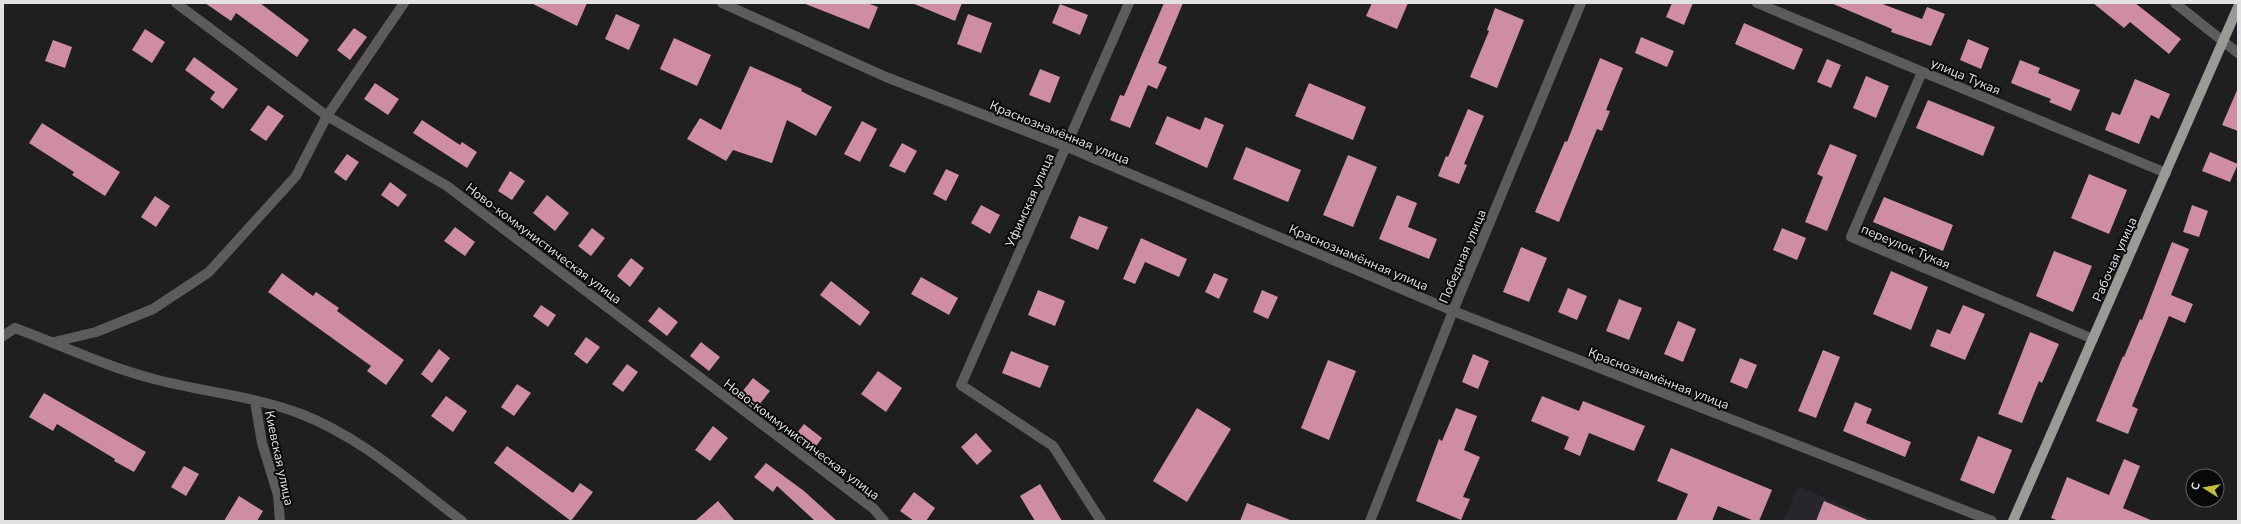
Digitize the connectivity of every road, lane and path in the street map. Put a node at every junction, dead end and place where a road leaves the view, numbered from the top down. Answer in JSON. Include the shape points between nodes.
{"nodes":[{"id":1,"x":176,"y":3,"type":"edge"},
{"id":2,"x":404,"y":3,"type":"edge"},
{"id":3,"x":722,"y":3,"type":"edge"},
{"id":4,"x":1129,"y":3,"type":"edge"},
{"id":5,"x":1581,"y":3,"type":"edge"},
{"id":6,"x":1757,"y":3,"type":"edge"},
{"id":7,"x":2175,"y":3,"type":"edge"},
{"id":8,"x":2238,"y":7,"type":"edge"},
{"id":9,"x":2223,"y":42,"type":"junction"},
{"id":10,"x":2238,"y":54,"type":"edge"},
{"id":11,"x":1922,"y":72,"type":"junction"},
{"id":12,"x":327,"y":116,"type":"junction"},
{"id":13,"x":1067,"y":147,"type":"junction"},
{"id":14,"x":2166,"y":173,"type":"junction"},
{"id":15,"x":1453,"y":311,"type":"junction"},
{"id":16,"x":3,"y":336,"type":"edge"},
{"id":17,"x":2093,"y":339,"type":"junction"},
{"id":18,"x":54,"y":342,"type":"junction"},
{"id":19,"x":255,"y":401,"type":"junction"},
{"id":20,"x":280,"y":521,"type":"edge"},
{"id":21,"x":462,"y":521,"type":"edge"},
{"id":22,"x":884,"y":521,"type":"edge"},
{"id":23,"x":1101,"y":521,"type":"edge"},
{"id":24,"x":1370,"y":521,"type":"edge"},
{"id":25,"x":1992,"y":521,"type":"edge"},
{"id":26,"x":2013,"y":521,"type":"edge"}],
"edges":[{"from":1,"to":12,"type":"street","name":"Ново-коммунистическая улица"},
{"from":2,"to":12,"type":"street"},
{"from":3,"to":13,"type":"street","name":"Краснознамённая улица","via":[[886,77]]},
{"from":4,"to":13,"type":"street","name":"Уфимская улица"},
{"from":5,"to":15,"type":"street","name":"Победная улица"},
{"from":6,"to":11,"type":"street","name":"улица Тукая"},
{"from":7,"to":9,"type":"street"},
{"from":8,"to":9,"type":"main road","name":"Рабочая улица"},
{"from":9,"to":10,"type":"street"},
{"from":9,"to":14,"type":"main road","name":"Рабочая улица"},
{"from":11,"to":14,"type":"street","name":"улица Тукая"},
{"from":11,"to":17,"type":"street","name":"переулок Тукая","via":[[1851,237]]},
{"from":12,"to":18,"type":"street","via":[[296,176],[209,272],[153,309],[96,332]]},
{"from":12,"to":22,"type":"street","name":"Ново-коммунистическая улица","via":[[447,186],[874,509]]},
{"from":13,"to":15,"type":"street","name":"Краснознамённая улица"},
{"from":13,"to":23,"type":"street","name":"Уфимская улица","via":[[961,385],[1053,446]]},
{"from":14,"to":17,"type":"main road","name":"Рабочая улица"},
{"from":15,"to":24,"type":"street","name":"Победная улица"},
{"from":15,"to":25,"type":"street","name":"Краснознамённая улица"},
{"from":16,"to":18,"type":"street","via":[[15,328]]},
{"from":17,"to":26,"type":"main road","name":"Рабочая улица"},
{"from":18,"to":19,"type":"street","via":[[154,379]]},
{"from":19,"to":20,"type":"street","name":"Киевская улица","via":[[262,444],[278,495]]},
{"from":19,"to":21,"type":"street","via":[[301,414],[348,437]]}]}
